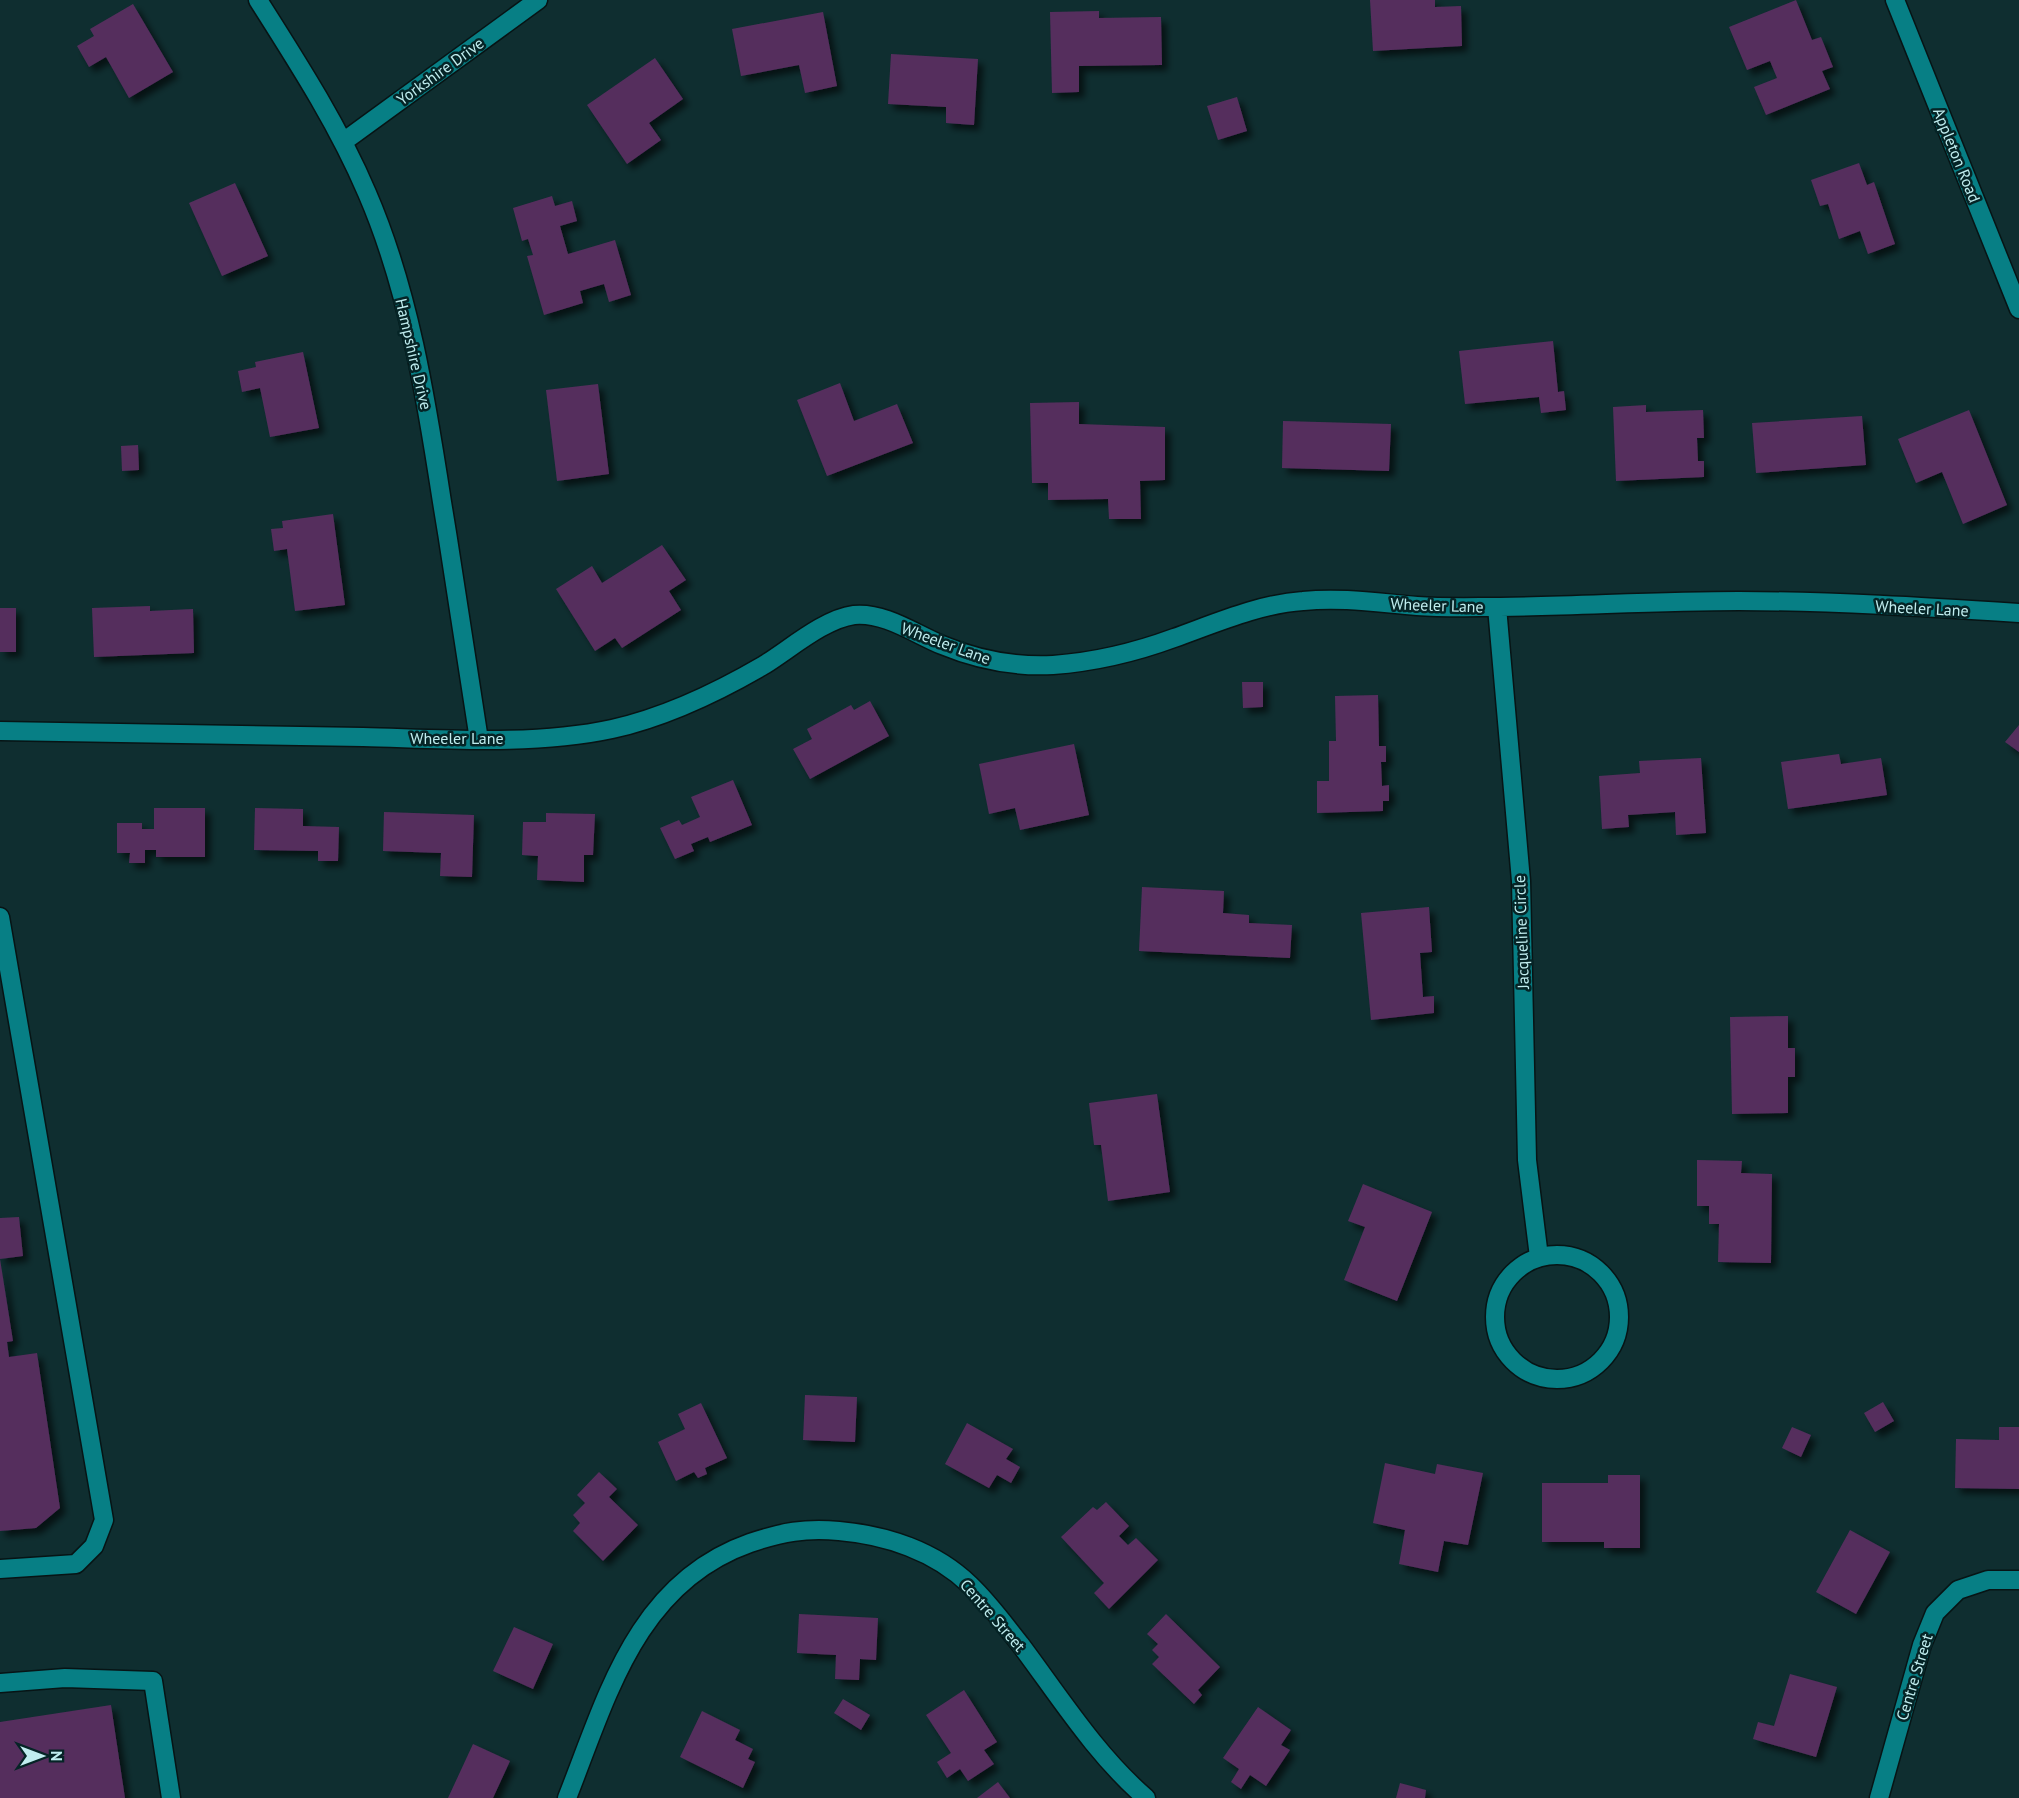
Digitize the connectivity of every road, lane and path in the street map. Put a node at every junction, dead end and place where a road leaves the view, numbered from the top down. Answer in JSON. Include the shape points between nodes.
{"nodes":[{"id":1,"x":258,"y":0,"type":"edge"},
{"id":2,"x":538,"y":0,"type":"edge"},
{"id":3,"x":1895,"y":0,"type":"edge"},
{"id":4,"x":343,"y":142,"type":"junction"},
{"id":5,"x":2019,"y":309,"type":"edge"},
{"id":6,"x":1497,"y":607,"type":"junction"},
{"id":7,"x":2019,"y":613,"type":"edge"},
{"id":8,"x":0,"y":731,"type":"edge"},
{"id":9,"x":479,"y":740,"type":"junction"},
{"id":10,"x":0,"y":917,"type":"edge"},
{"id":11,"x":1539,"y":1257,"type":"junction"},
{"id":12,"x":0,"y":1569,"type":"edge"},
{"id":13,"x":2019,"y":1580,"type":"edge"},
{"id":14,"x":0,"y":1683,"type":"edge"},
{"id":15,"x":171,"y":1798,"type":"edge"},
{"id":16,"x":567,"y":1798,"type":"edge"},
{"id":17,"x":1146,"y":1798,"type":"edge"},
{"id":18,"x":1879,"y":1798,"type":"edge"}],
"edges":[{"from":1,"to":4,"type":"street","name":"Hampshire Drive","via":[[318,94]]},
{"from":2,"to":4,"type":"street","name":"Yorkshire Drive"},
{"from":3,"to":5,"type":"street","name":"Appleton Road"},
{"from":4,"to":9,"type":"street","name":"Hampshire Drive","via":[[388,248],[418,365]]},
{"from":6,"to":7,"type":"street","name":"Wheeler Lane","via":[[1740,601]]},
{"from":6,"to":9,"type":"street","name":"Wheeler Lane","via":[[1299,601],[1269,606],[1133,651],[1077,662],[1022,665],[990,661],[946,647],[875,616],[852,615],[829,624],[732,683],[663,714],[613,729],[566,736]]},
{"from":6,"to":11,"type":"street","name":"Jacqueline Circle","via":[[1521,881],[1527,1160]]},
{"from":8,"to":9,"type":"street","name":"Wheeler Lane"},
{"from":10,"to":12,"type":"street","via":[[104,1520],[94,1546],[76,1564]]},
{"from":11,"to":11,"type":"street","via":[[1524,1264],[1504,1283],[1494,1319],[1498,1339],[1516,1366],[1533,1376],[1565,1380],[1582,1375],[1602,1361],[1616,1340],[1620,1318],[1616,1297],[1594,1266],[1554,1254]]},
{"from":13,"to":18,"type":"street","name":"Centre Street","via":[[1988,1580],[1958,1590],[1935,1613],[1922,1645]]},
{"from":14,"to":15,"type":"street","via":[[65,1678],[153,1681]]},
{"from":16,"to":17,"type":"street","name":"Centre Street","via":[[621,1664],[645,1623],[671,1592],[701,1567],[737,1548],[782,1532],[824,1529],[866,1533],[905,1544],[970,1584],[1100,1749]]}]}
